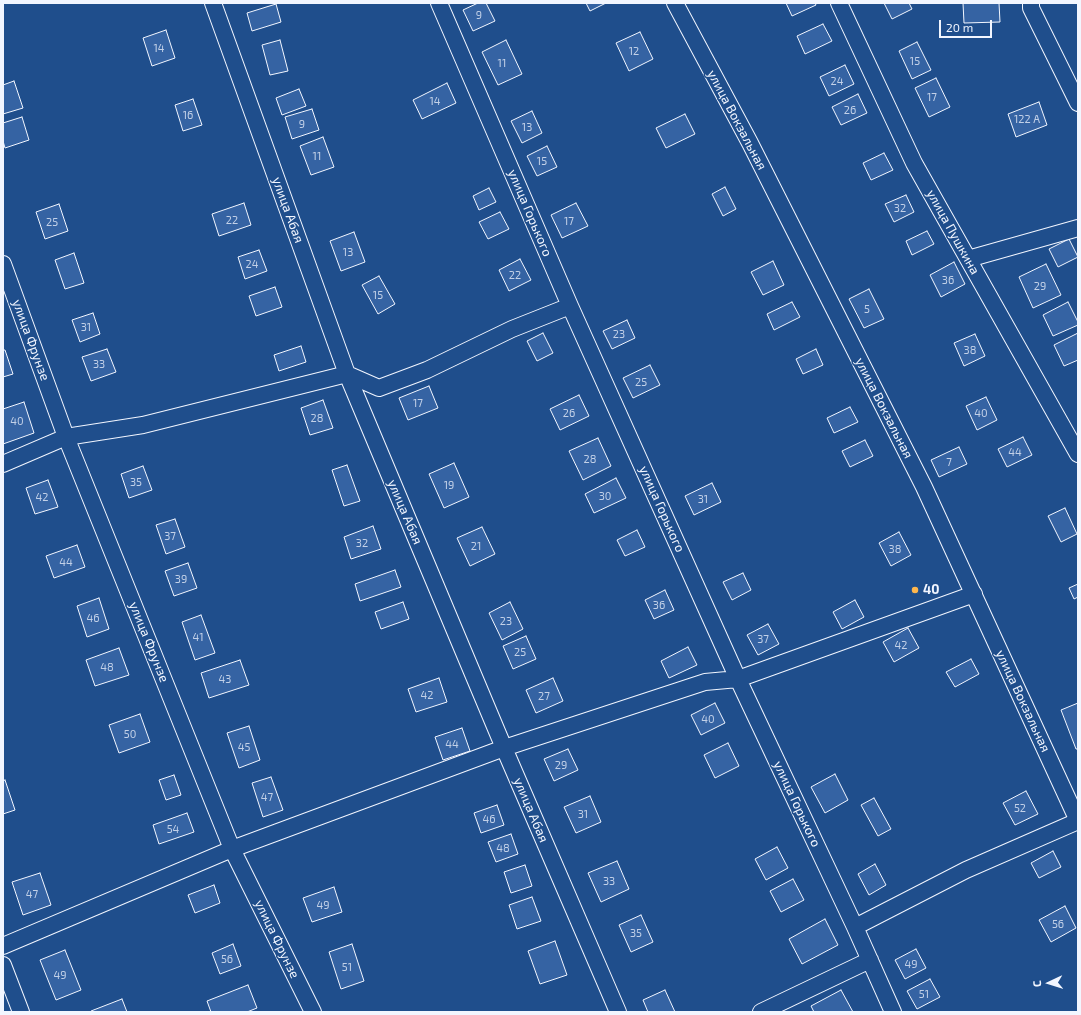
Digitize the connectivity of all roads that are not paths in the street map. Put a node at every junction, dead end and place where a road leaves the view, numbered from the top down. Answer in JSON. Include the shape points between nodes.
{"nodes":[{"id":1,"x":213,"y":3,"type":"edge"},
{"id":2,"x":439,"y":3,"type":"edge"},
{"id":3,"x":675,"y":3,"type":"edge"},
{"id":4,"x":838,"y":3,"type":"edge"},
{"id":5,"x":1031,"y":3,"type":"edge"},
{"id":6,"x":1078,"y":103,"type":"edge"},
{"id":7,"x":1078,"y":228,"type":"edge"},
{"id":8,"x":968,"y":259,"type":"junction"},
{"id":9,"x":3,"y":264,"type":"edge"},
{"id":10,"x":570,"y":306,"type":"junction"},
{"id":11,"x":347,"y":374,"type":"junction"},
{"id":12,"x":66,"y":437,"type":"junction"},
{"id":13,"x":1078,"y":454,"type":"edge"},
{"id":14,"x":3,"y":464,"type":"edge"},
{"id":15,"x":974,"y":594,"type":"junction"},
{"id":16,"x":738,"y":679,"type":"junction"},
{"id":17,"x":504,"y":748,"type":"junction"},
{"id":18,"x":1078,"y":821,"type":"edge"},
{"id":19,"x":232,"y":849,"type":"junction"},
{"id":20,"x":855,"y":927,"type":"junction"},
{"id":21,"x":3,"y":946,"type":"edge"},
{"id":22,"x":870,"y":960,"type":"junction"},
{"id":23,"x":3,"y":965,"type":"edge"},
{"id":24,"x":22,"y":1012,"type":"edge"},
{"id":25,"x":313,"y":1012,"type":"edge"},
{"id":26,"x":618,"y":1012,"type":"edge"},
{"id":27,"x":761,"y":1012,"type":"edge"},
{"id":28,"x":893,"y":1012,"type":"edge"}],
"edges":[{"from":1,"to":11,"type":"street","name":"улица Абая"},
{"from":2,"to":10,"type":"street","name":"улица Горького"},
{"from":3,"to":15,"type":"street","name":"улица Вокзальная","via":[[750,143],[924,487]]},
{"from":4,"to":8,"type":"street","name":"улица Пушкина","via":[[914,162]]},
{"from":5,"to":6,"type":"street","via":[[1031,8]]},
{"from":7,"to":8,"type":"street"},
{"from":8,"to":13,"type":"street","name":"улица Пушкина"},
{"from":9,"to":12,"type":"street","name":"улица Фрунзе"},
{"from":10,"to":11,"type":"street","via":[[512,329],[427,370],[379,388]]},
{"from":10,"to":16,"type":"street","name":"улица Горького"},
{"from":11,"to":12,"type":"street","via":[[143,424]]},
{"from":11,"to":17,"type":"street","name":"улица Абая"},
{"from":12,"to":14,"type":"street"},
{"from":12,"to":19,"type":"street","name":"улица Фрунзе"},
{"from":15,"to":16,"type":"street"},
{"from":15,"to":18,"type":"street","name":"улица Вокзальная"},
{"from":16,"to":17,"type":"street","via":[[705,682]]},
{"from":16,"to":20,"type":"street","name":"улица Горького"},
{"from":17,"to":19,"type":"street"},
{"from":17,"to":26,"type":"street","name":"улица Абая"},
{"from":18,"to":20,"type":"street","via":[[966,870]]},
{"from":19,"to":21,"type":"street"},
{"from":19,"to":25,"type":"street","name":"улица Фрунзе"},
{"from":20,"to":22,"type":"street","name":"улица Горького"},
{"from":22,"to":27,"type":"street"},
{"from":22,"to":28,"type":"street","name":"улица Горького"},
{"from":23,"to":24,"type":"street"}]}
